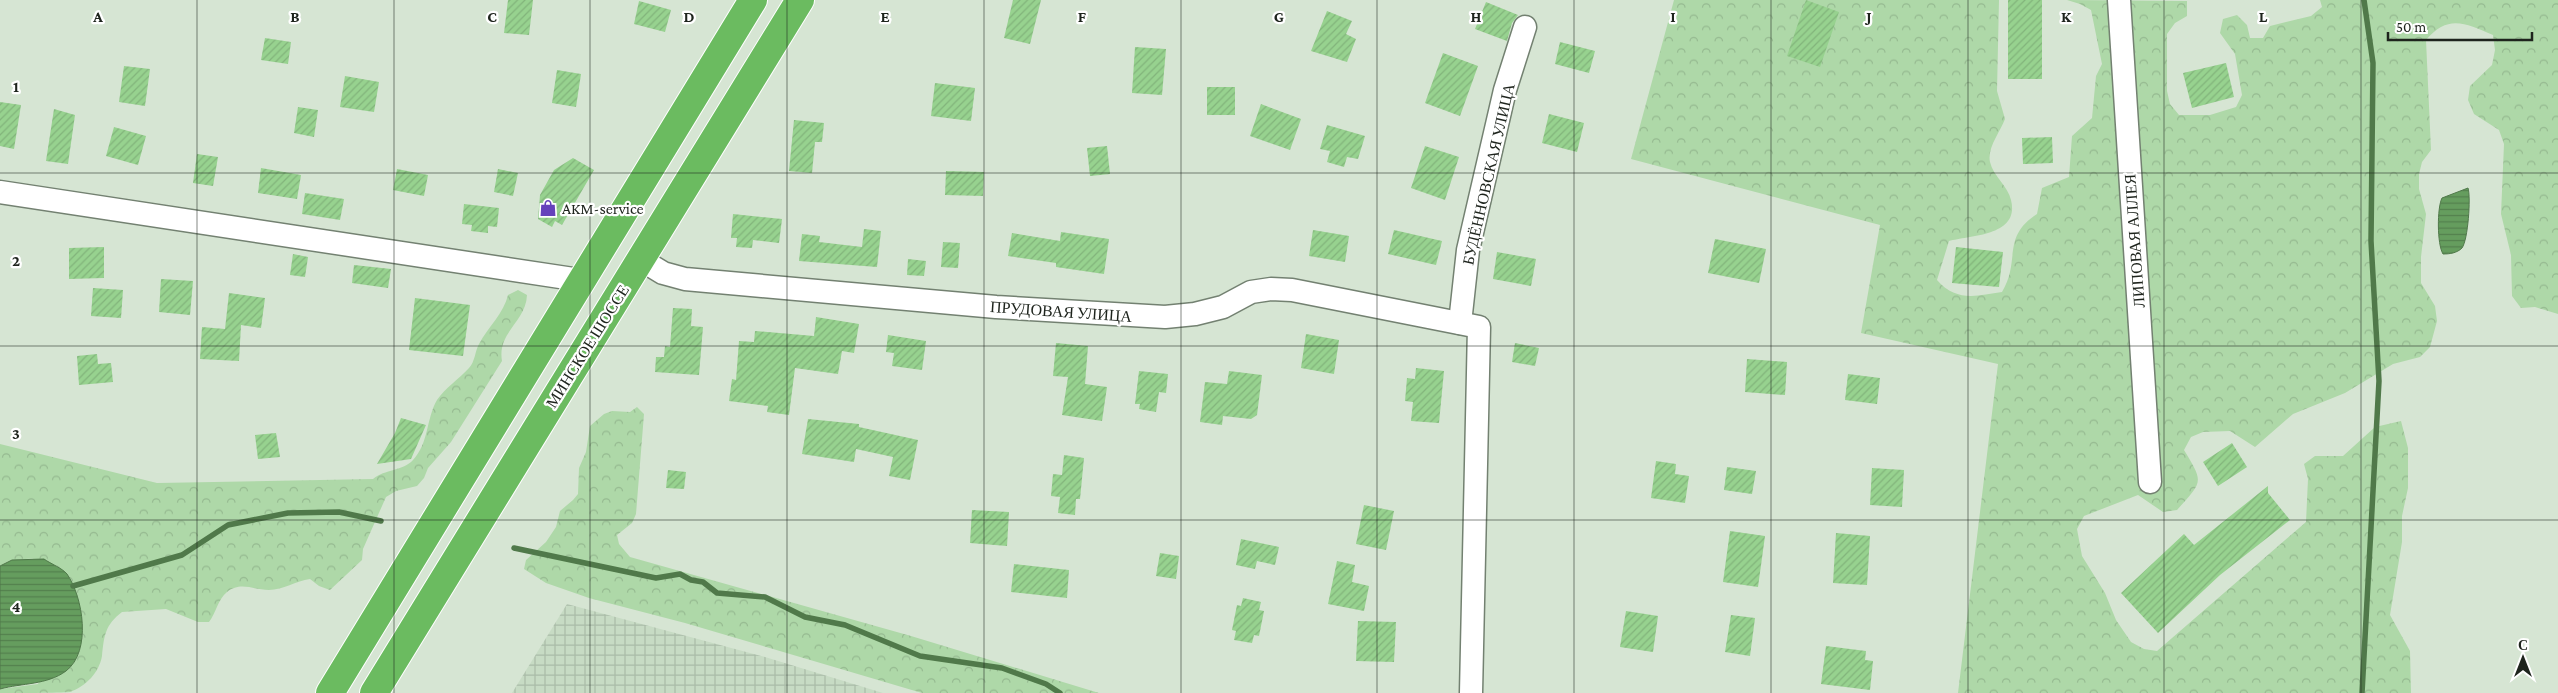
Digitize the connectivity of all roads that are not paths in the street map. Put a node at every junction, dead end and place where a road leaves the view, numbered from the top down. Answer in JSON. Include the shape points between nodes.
{"nodes":[{"id":1,"x":752,"y":0,"type":"edge"},
{"id":2,"x":800,"y":0,"type":"edge"},
{"id":3,"x":2119,"y":0,"type":"edge"},
{"id":4,"x":1525,"y":27,"type":"dead end"},
{"id":5,"x":0,"y":192,"type":"edge"},
{"id":6,"x":640,"y":259,"type":"junction"},
{"id":7,"x":580,"y":280,"type":"junction"},
{"id":8,"x":1470,"y":325,"type":"junction"},
{"id":9,"x":2150,"y":482,"type":"dead end"},
{"id":10,"x":330,"y":693,"type":"edge"},
{"id":11,"x":374,"y":693,"type":"edge"},
{"id":12,"x":1471,"y":693,"type":"edge"}],
"edges":[{"from":1,"to":7,"type":"highway"},
{"from":2,"to":6,"type":"highway","name":"МИНСКОЕ ШОССЕ"},
{"from":3,"to":9,"type":"street","name":"ЛИПОВАЯ АЛЛЕЯ"},
{"from":4,"to":8,"type":"street","name":"БУДЁННОВСКАЯ УЛИЦА","via":[[1505,90],[1468,250]]},
{"from":5,"to":7,"type":"street"},
{"from":6,"to":8,"type":"street","name":"ПРУДОВАЯ УЛИЦА","via":[[663,273],[685,279],[986,306],[1166,318],[1223,307],[1251,292],[1292,290]]},
{"from":6,"to":11,"type":"highway","name":"МИНСКОЕ ШОССЕ"},
{"from":7,"to":10,"type":"highway"},
{"from":8,"to":12,"type":"street","name":"БУДЁННОВСКАЯ УЛИЦА"}]}
